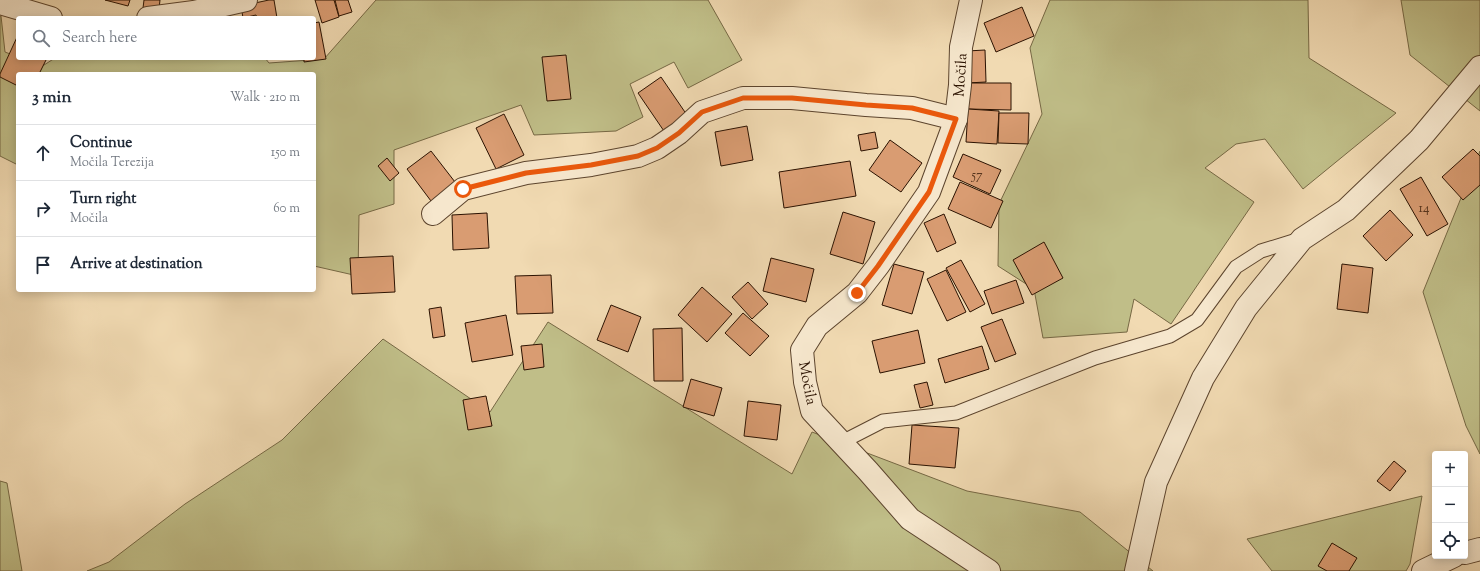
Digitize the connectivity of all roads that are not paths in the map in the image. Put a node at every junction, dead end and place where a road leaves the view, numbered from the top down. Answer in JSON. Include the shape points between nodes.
{"nodes":[{"id":1,"x":246,"y":0,"type":"edge"},
{"id":2,"x":972,"y":0,"type":"edge"},
{"id":3,"x":0,"y":3,"type":"edge"},
{"id":4,"x":44,"y":16,"type":"edge"},
{"id":5,"x":163,"y":16,"type":"edge"},
{"id":6,"x":1480,"y":67,"type":"edge"},
{"id":7,"x":956,"y":119,"type":"junction"},
{"id":8,"x":433,"y":214,"type":"dead end"},
{"id":9,"x":1302,"y":239,"type":"junction"},
{"id":10,"x":842,"y":442,"type":"junction"},
{"id":11,"x":1480,"y":549,"type":"edge"},
{"id":12,"x":1468,"y":552,"type":"edge"},
{"id":13,"x":1448,"y":559,"type":"edge"},
{"id":14,"x":989,"y":571,"type":"edge"},
{"id":15,"x":1136,"y":571,"type":"edge"},
{"id":16,"x":1423,"y":571,"type":"edge"}],
"edges":[{"from":1,"to":5,"type":"street"},
{"from":2,"to":7,"type":"street","name":"Močila","via":[[961,47]]},
{"from":3,"to":4,"type":"street"},
{"from":6,"to":9,"type":"street","via":[[1419,140],[1346,210]]},
{"from":7,"to":8,"type":"street","via":[[912,108],[792,98],[743,98],[702,112],[679,133],[657,148],[638,156],[526,173],[463,189]]},
{"from":7,"to":10,"type":"street","name":"Močila","via":[[929,192],[857,293],[818,326],[802,350],[805,382],[812,411]]},
{"from":9,"to":10,"type":"lane","via":[[1261,251],[1236,267],[1197,320],[1170,336],[1095,358],[956,413],[883,421]]},
{"from":9,"to":15,"type":"street","via":[[1246,308],[1202,378],[1156,482]]},
{"from":10,"to":14,"type":"street","name":"Močila","via":[[910,519]]},
{"from":11,"to":12,"type":"street"},
{"from":13,"to":16,"type":"street"}]}
